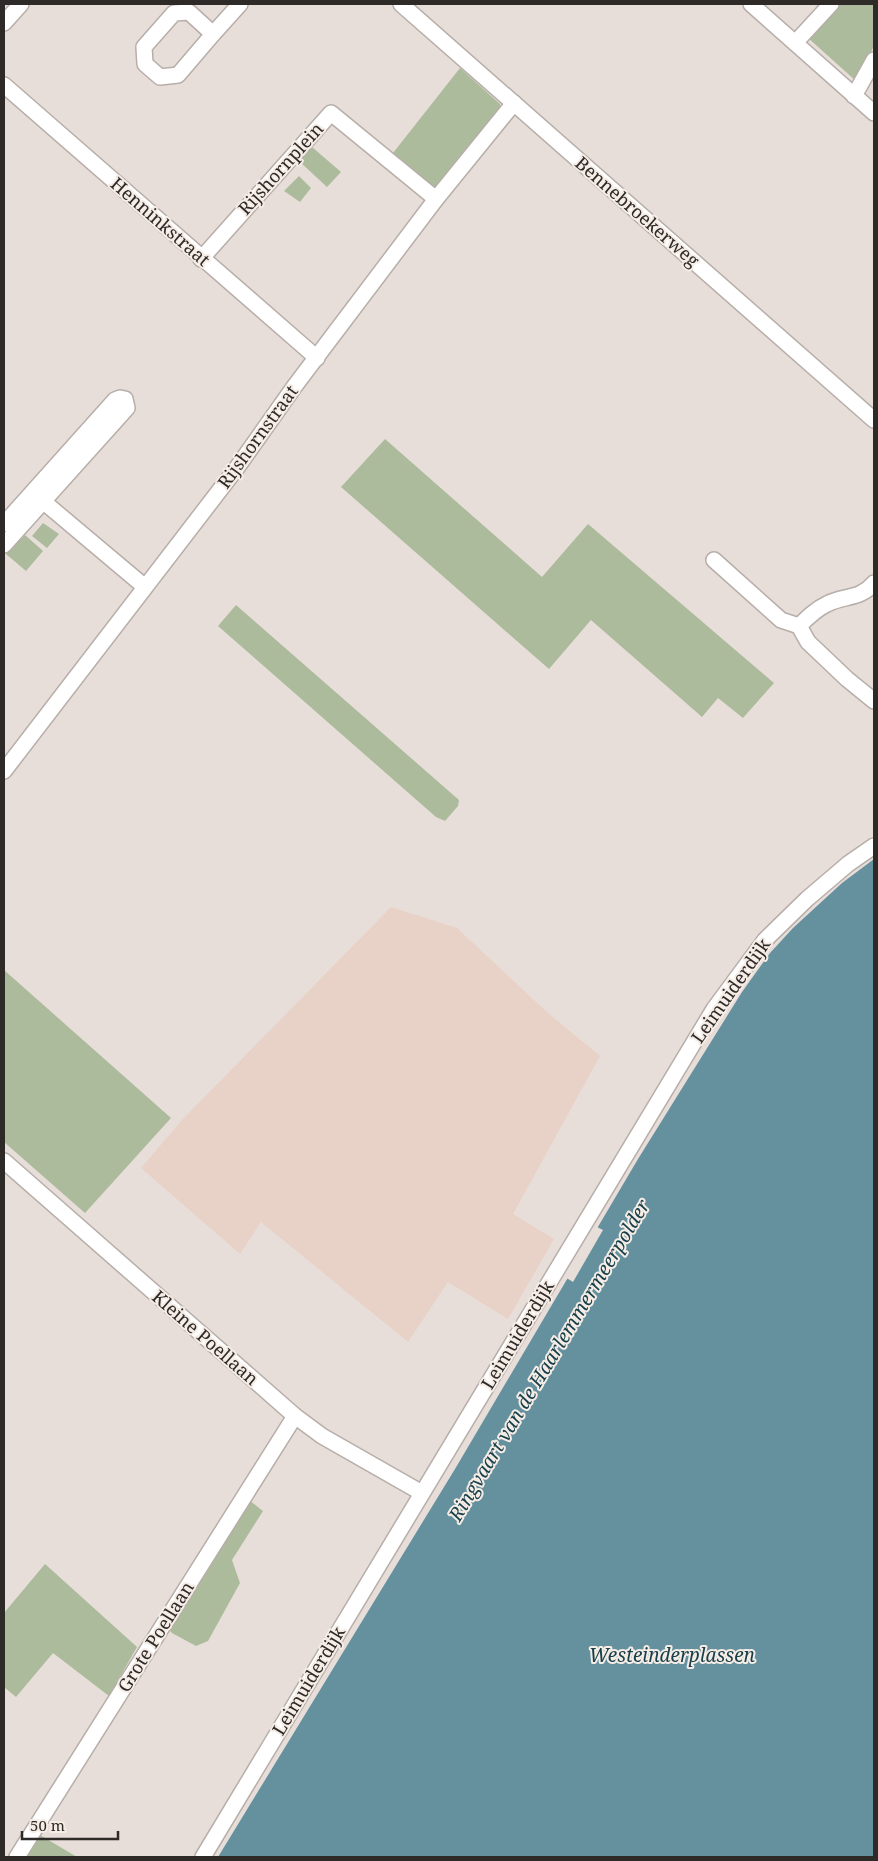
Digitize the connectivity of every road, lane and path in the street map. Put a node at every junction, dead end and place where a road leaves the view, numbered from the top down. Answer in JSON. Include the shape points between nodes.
{"nodes":[{"id":1,"x":21,"y":4,"type":"edge"},
{"id":2,"x":240,"y":4,"type":"edge"},
{"id":3,"x":403,"y":4,"type":"edge"},
{"id":4,"x":751,"y":4,"type":"edge"},
{"id":5,"x":831,"y":4,"type":"edge"},
{"id":6,"x":4,"y":23,"type":"edge"},
{"id":7,"x":213,"y":34,"type":"junction"},
{"id":8,"x":795,"y":43,"type":"junction"},
{"id":9,"x":874,"y":60,"type":"edge"},
{"id":10,"x":4,"y":85,"type":"edge"},
{"id":11,"x":854,"y":96,"type":"junction"},
{"id":12,"x":514,"y":103,"type":"junction"},
{"id":13,"x":874,"y":113,"type":"edge"},
{"id":14,"x":436,"y":199,"type":"junction"},
{"id":15,"x":201,"y":259,"type":"junction"},
{"id":16,"x":316,"y":358,"type":"junction"},
{"id":17,"x":874,"y":419,"type":"edge"},
{"id":18,"x":38,"y":497,"type":"junction"},
{"id":19,"x":4,"y":524,"type":"edge"},
{"id":20,"x":4,"y":545,"type":"edge"},
{"id":21,"x":714,"y":560,"type":"dead end"},
{"id":22,"x":874,"y":583,"type":"edge"},
{"id":23,"x":145,"y":587,"type":"junction"},
{"id":24,"x":799,"y":626,"type":"junction"},
{"id":25,"x":874,"y":702,"type":"edge"},
{"id":26,"x":4,"y":771,"type":"edge"},
{"id":27,"x":874,"y":846,"type":"edge"},
{"id":28,"x":4,"y":1162,"type":"edge"},
{"id":29,"x":295,"y":1416,"type":"junction"},
{"id":30,"x":422,"y":1493,"type":"junction"},
{"id":31,"x":17,"y":1857,"type":"edge"},
{"id":32,"x":204,"y":1857,"type":"edge"}],
"edges":[{"from":1,"to":6,"type":"street"},
{"from":2,"to":7,"type":"street"},
{"from":3,"to":12,"type":"street","name":"Bennebroekerweg"},
{"from":4,"to":8,"type":"street"},
{"from":5,"to":8,"type":"street"},
{"from":7,"to":7,"type":"street","via":[[189,12],[174,13],[144,47],[145,64],[160,76],[178,75]]},
{"from":8,"to":11,"type":"street"},
{"from":9,"to":11,"type":"street"},
{"from":10,"to":15,"type":"street","name":"Henninkstraat"},
{"from":11,"to":13,"type":"street"},
{"from":12,"to":14,"type":"street","name":"Rijshornstraat"},
{"from":12,"to":17,"type":"street","name":"Bennebroekerweg"},
{"from":14,"to":15,"type":"street","name":"Rijshornplein","via":[[331,113]]},
{"from":14,"to":16,"type":"street","name":"Rijshornstraat"},
{"from":15,"to":16,"type":"street","name":"Henninkstraat"},
{"from":16,"to":23,"type":"street","name":"Rijshornstraat"},
{"from":18,"to":18,"type":"street","via":[[127,408],[125,399],[115,400]]},
{"from":18,"to":19,"type":"street"},
{"from":18,"to":20,"type":"street"},
{"from":18,"to":23,"type":"street"},
{"from":21,"to":24,"type":"street","via":[[781,620]]},
{"from":22,"to":24,"type":"street","via":[[859,596],[828,603]]},
{"from":23,"to":26,"type":"street","name":"Rijshornstraat"},
{"from":24,"to":25,"type":"street","via":[[808,642]]},
{"from":27,"to":30,"type":"street","name":"Leimuiderdijk","via":[[814,893],[765,940],[714,1009]]},
{"from":28,"to":29,"type":"street","name":"Kleine Poellaan"},
{"from":29,"to":30,"type":"street","name":"Kleine Poellaan","via":[[322,1436]]},
{"from":29,"to":31,"type":"street","name":"Grote Poellaan"},
{"from":30,"to":32,"type":"street","name":"Leimuiderdijk"}]}
